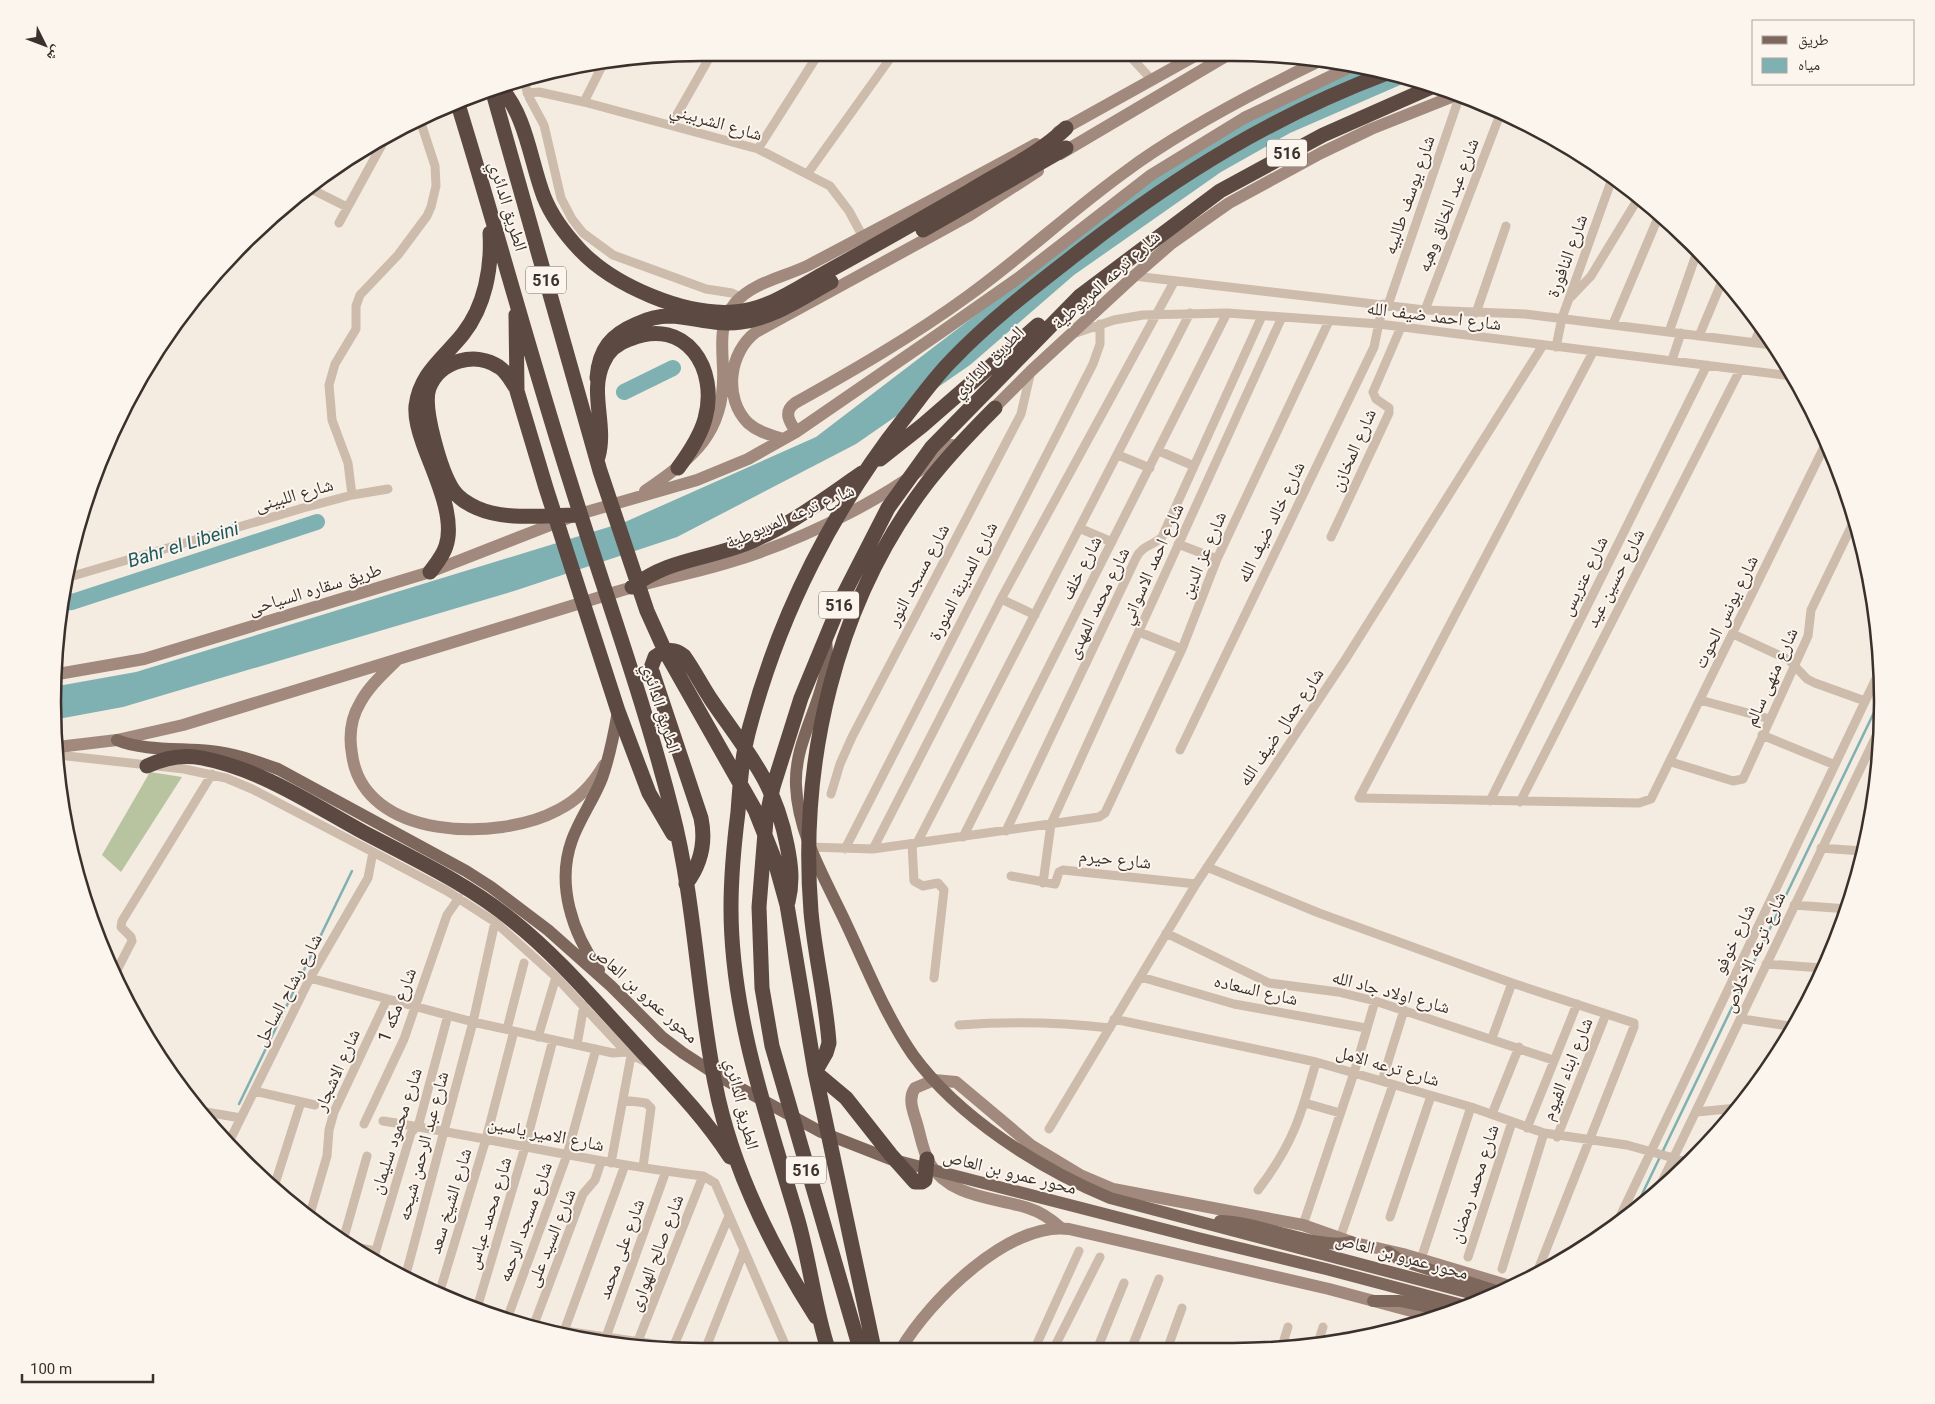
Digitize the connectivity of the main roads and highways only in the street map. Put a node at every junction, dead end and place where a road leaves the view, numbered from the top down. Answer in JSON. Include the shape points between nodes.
{"nodes":[{"id":1,"x":1185,"y":61,"type":"edge"},
{"id":2,"x":1215,"y":61,"type":"edge"},
{"id":3,"x":1309,"y":66,"type":"edge"},
{"id":4,"x":1336,"y":70,"type":"edge"},
{"id":5,"x":1375,"y":78,"type":"edge"},
{"id":6,"x":1424,"y":90,"type":"edge"},
{"id":7,"x":503,"y":93,"type":"edge"},
{"id":8,"x":494,"y":96,"type":"edge"},
{"id":9,"x":1449,"y":99,"type":"edge"},
{"id":10,"x":459,"y":109,"type":"edge"},
{"id":11,"x":1066,"y":128,"type":"junction"},
{"id":12,"x":1066,"y":148,"type":"junction"},
{"id":13,"x":489,"y":209,"type":"junction"},
{"id":14,"x":1024,"y":255,"type":"junction"},
{"id":15,"x":1009,"y":266,"type":"junction"},
{"id":16,"x":1032,"y":266,"type":"junction"},
{"id":17,"x":1017,"y":279,"type":"junction"},
{"id":18,"x":1080,"y":296,"type":"junction"},
{"id":19,"x":741,"y":297,"type":"junction"},
{"id":20,"x":516,"y":301,"type":"junction"},
{"id":21,"x":688,"y":313,"type":"junction"},
{"id":22,"x":756,"y":332,"type":"junction"},
{"id":23,"x":597,"y":378,"type":"junction"},
{"id":24,"x":517,"y":391,"type":"junction"},
{"id":25,"x":995,"y":408,"type":"junction"},
{"id":26,"x":796,"y":432,"type":"junction"},
{"id":27,"x":783,"y":439,"type":"junction"},
{"id":28,"x":599,"y":466,"type":"junction"},
{"id":29,"x":678,"y":468,"type":"junction"},
{"id":30,"x":636,"y":498,"type":"junction"},
{"id":31,"x":576,"y":516,"type":"junction"},
{"id":32,"x":430,"y":572,"type":"junction"},
{"id":33,"x":632,"y":587,"type":"junction"},
{"id":34,"x":826,"y":634,"type":"junction"},
{"id":35,"x":665,"y":651,"type":"junction"},
{"id":36,"x":398,"y":658,"type":"junction"},
{"id":37,"x":62,"y":673,"type":"edge"},
{"id":38,"x":618,"y":711,"type":"junction"},
{"id":39,"x":116,"y":740,"type":"junction"},
{"id":40,"x":63,"y":747,"type":"edge"},
{"id":41,"x":609,"y":754,"type":"junction"},
{"id":42,"x":147,"y":766,"type":"road end"},
{"id":43,"x":680,"y":844,"type":"junction"},
{"id":44,"x":686,"y":884,"type":"junction"},
{"id":45,"x":787,"y":905,"type":"junction"},
{"id":46,"x":611,"y":986,"type":"junction"},
{"id":47,"x":815,"y":1072,"type":"junction"},
{"id":48,"x":927,"y":1158,"type":"junction"},
{"id":49,"x":742,"y":1175,"type":"junction"},
{"id":50,"x":1205,"y":1223,"type":"junction"},
{"id":51,"x":1061,"y":1228,"type":"junction"},
{"id":52,"x":1346,"y":1240,"type":"junction"},
{"id":53,"x":1388,"y":1252,"type":"junction"},
{"id":54,"x":1502,"y":1283,"type":"edge"},
{"id":55,"x":1489,"y":1289,"type":"edge"},
{"id":56,"x":1477,"y":1294,"type":"edge"},
{"id":57,"x":1373,"y":1301,"type":"junction"},
{"id":58,"x":1455,"y":1303,"type":"edge"},
{"id":59,"x":1439,"y":1309,"type":"edge"},
{"id":60,"x":1422,"y":1314,"type":"edge"},
{"id":61,"x":819,"y":1322,"type":"junction"},
{"id":62,"x":826,"y":1343,"type":"edge"},
{"id":63,"x":858,"y":1343,"type":"edge"},
{"id":64,"x":873,"y":1343,"type":"edge"},
{"id":65,"x":905,"y":1343,"type":"edge"}],
"edges":[{"from":1,"to":11,"type":"main road"},
{"from":2,"to":12,"type":"main road"},
{"from":3,"to":14,"type":"main road","via":[[1149,156],[1106,186]]},
{"from":4,"to":16,"type":"main road","via":[[1244,118],[1151,175]]},
{"from":5,"to":61,"type":"highway","name":"الطريق الدائري","number":"516","via":[[1313,104],[1220,152],[1170,183],[1027,293],[967,345],[924,394],[869,466],[834,522],[796,598],[769,660],[749,730],[740,781],[731,910],[737,989],[765,1111],[808,1256]]},
{"from":6,"to":18,"type":"highway","name":"الطريق الدائري","number":"516","via":[[1323,135],[1220,191]]},
{"from":7,"to":21,"type":"highway","via":[[517,114],[544,198],[570,239],[593,262],[617,279]]},
{"from":8,"to":28,"type":"highway","name":"الطريق الدائري","number":"516"},
{"from":9,"to":25,"type":"main road","name":"شارع ترعه المريوطية","via":[[1371,129],[1265,182],[1194,227],[1134,276]]},
{"from":10,"to":13,"type":"highway","name":"الطريق الدائري","number":"516"},
{"from":11,"to":19,"type":"main road","via":[[863,237]]},
{"from":11,"to":21,"type":"highway","via":[[1040,148],[895,235],[762,306],[733,312]]},
{"from":12,"to":21,"type":"highway","via":[[770,315],[717,324]]},
{"from":12,"to":22,"type":"main road","via":[[989,204]]},
{"from":13,"to":20,"type":"highway","name":"الطريق الدائري","number":"516"},
{"from":13,"to":32,"type":"highway","via":[[491,252],[482,298],[464,333],[423,379],[417,395],[419,429],[448,523],[446,547]]},
{"from":14,"to":15,"type":"main road"},
{"from":14,"to":16,"type":"main road"},
{"from":15,"to":17,"type":"main road"},
{"from":15,"to":26,"type":"main road","via":[[925,326],[795,403],[787,415]]},
{"from":16,"to":17,"type":"main road"},
{"from":17,"to":26,"type":"main road"},
{"from":18,"to":33,"type":"highway","via":[[1047,317],[923,425],[863,472],[784,526],[723,551],[662,568]]},
{"from":18,"to":34,"type":"highway","name":"الطريق الدائري","number":"516","via":[[923,458],[875,530]]},
{"from":19,"to":22,"type":"main road","via":[[739,316],[747,328]]},
{"from":19,"to":29,"type":"main road","via":[[728,314],[723,328],[723,378],[717,419],[703,445]]},
{"from":20,"to":24,"type":"highway"},
{"from":20,"to":43,"type":"highway","name":"الطريق الدائري","number":"516","via":[[666,787]]},
{"from":21,"to":23,"type":"highway","via":[[651,318],[617,333],[602,350]]},
{"from":22,"to":27,"type":"main road","via":[[743,343],[735,358],[734,397],[748,423],[759,431]]},
{"from":23,"to":28,"type":"highway","via":[[602,431]]},
{"from":23,"to":29,"type":"highway","via":[[613,349],[636,336],[668,335],[691,348],[705,370],[708,404],[696,441]]},
{"from":24,"to":31,"type":"highway","via":[[501,368],[475,358],[461,360],[437,375],[426,401],[427,416],[448,482],[461,499],[491,513]]},
{"from":24,"to":38,"type":"highway"},
{"from":25,"to":33,"type":"main road","name":"شارع ترعه المريوطية","via":[[920,470],[842,515],[737,560]]},
{"from":25,"to":47,"type":"highway","via":[[952,451],[888,543],[861,596],[842,645],[822,720],[809,847],[811,912],[828,1043]]},
{"from":26,"to":27,"type":"main road"},
{"from":27,"to":30,"type":"main road","via":[[714,474]]},
{"from":28,"to":35,"type":"highway","name":"الطريق الدائري","number":"516","via":[[647,611]]},
{"from":29,"to":30,"type":"main road"},
{"from":30,"to":31,"type":"main road"},
{"from":31,"to":32,"type":"main road","name":"طريق سقاره السياحى"},
{"from":32,"to":37,"type":"main road","name":"طريق سقاره السياحى","via":[[144,659]]},
{"from":33,"to":36,"type":"main road","name":"شارع ترعه المريوطية"},
{"from":34,"to":50,"type":"main road","name":"محور عمرو بن العاص","via":[[826,670],[798,757],[798,810],[825,880],[908,1047],[957,1101],[1046,1167],[1110,1198]]},
{"from":34,"to":63,"type":"highway","name":"الطريق الدائري","number":"516","via":[[783,752],[766,820],[759,907],[762,988],[779,1074]]},
{"from":35,"to":44,"type":"highway","via":[[653,660],[651,668],[702,826],[701,852],[696,869]]},
{"from":35,"to":45,"type":"highway","name":"الطريق الدائري","number":"516","via":[[756,810]]},
{"from":35,"to":45,"type":"highway","via":[[677,651],[684,656],[760,769],[773,794],[791,862],[792,888]]},
{"from":36,"to":39,"type":"main road","via":[[183,725]]},
{"from":36,"to":41,"type":"main road","via":[[359,704],[352,724],[350,746],[363,786],[378,801],[405,817],[442,828],[467,830],[493,828],[545,816],[571,802],[590,786]]},
{"from":38,"to":41,"type":"main road"},
{"from":38,"to":43,"type":"highway","via":[[649,793]]},
{"from":39,"to":40,"type":"main road"},
{"from":39,"to":46,"type":"main road","name":"محور عمرو بن العاص","via":[[134,745],[229,754],[292,775],[491,887],[548,930]]},
{"from":41,"to":46,"type":"main road","via":[[602,779],[571,841],[566,890],[571,917],[594,963]]},
{"from":42,"to":49,"type":"highway","via":[[164,759],[183,757],[202,758],[239,769],[282,788],[463,886],[513,921],[553,957],[701,1117]]},
{"from":43,"to":44,"type":"highway","name":"الطريق الدائري","number":"516"},
{"from":44,"to":49,"type":"highway","name":"الطريق الدائري","number":"516","via":[[715,1085]]},
{"from":45,"to":47,"type":"highway","name":"الطريق الدائري","number":"516"},
{"from":46,"to":58,"type":"main road","name":"محور عمرو بن العاص","via":[[662,1037],[702,1066],[821,1132],[866,1150],[919,1167]]},
{"from":47,"to":48,"type":"highway","via":[[846,1098],[915,1182],[925,1180]]},
{"from":47,"to":64,"type":"highway","name":"الطريق الدائري","number":"516"},
{"from":48,"to":51,"type":"main road","via":[[935,1172],[952,1186],[1029,1208]]},
{"from":48,"to":52,"type":"main road","via":[[911,1094],[917,1086],[934,1080],[949,1080],[962,1086],[1032,1146],[1080,1175],[1106,1186],[1136,1195],[1303,1226]]},
{"from":49,"to":61,"type":"highway","name":"الطريق الدائري","number":"516","via":[[781,1261]]},
{"from":50,"to":52,"type":"main road","via":[[1233,1222],[1338,1244]]},
{"from":50,"to":56,"type":"main road","name":"محور عمرو بن العاص"},
{"from":51,"to":57,"type":"main road"},
{"from":51,"to":65,"type":"main road","via":[[1031,1233],[972,1268],[930,1307]]},
{"from":52,"to":53,"type":"main road"},
{"from":53,"to":54,"type":"main road"},
{"from":53,"to":55,"type":"main road","via":[[1400,1260]]},
{"from":57,"to":59,"type":"main road","via":[[1400,1301]]},
{"from":57,"to":60,"type":"main road"},
{"from":61,"to":62,"type":"highway","name":"الطريق الدائري","number":"516"}]}
